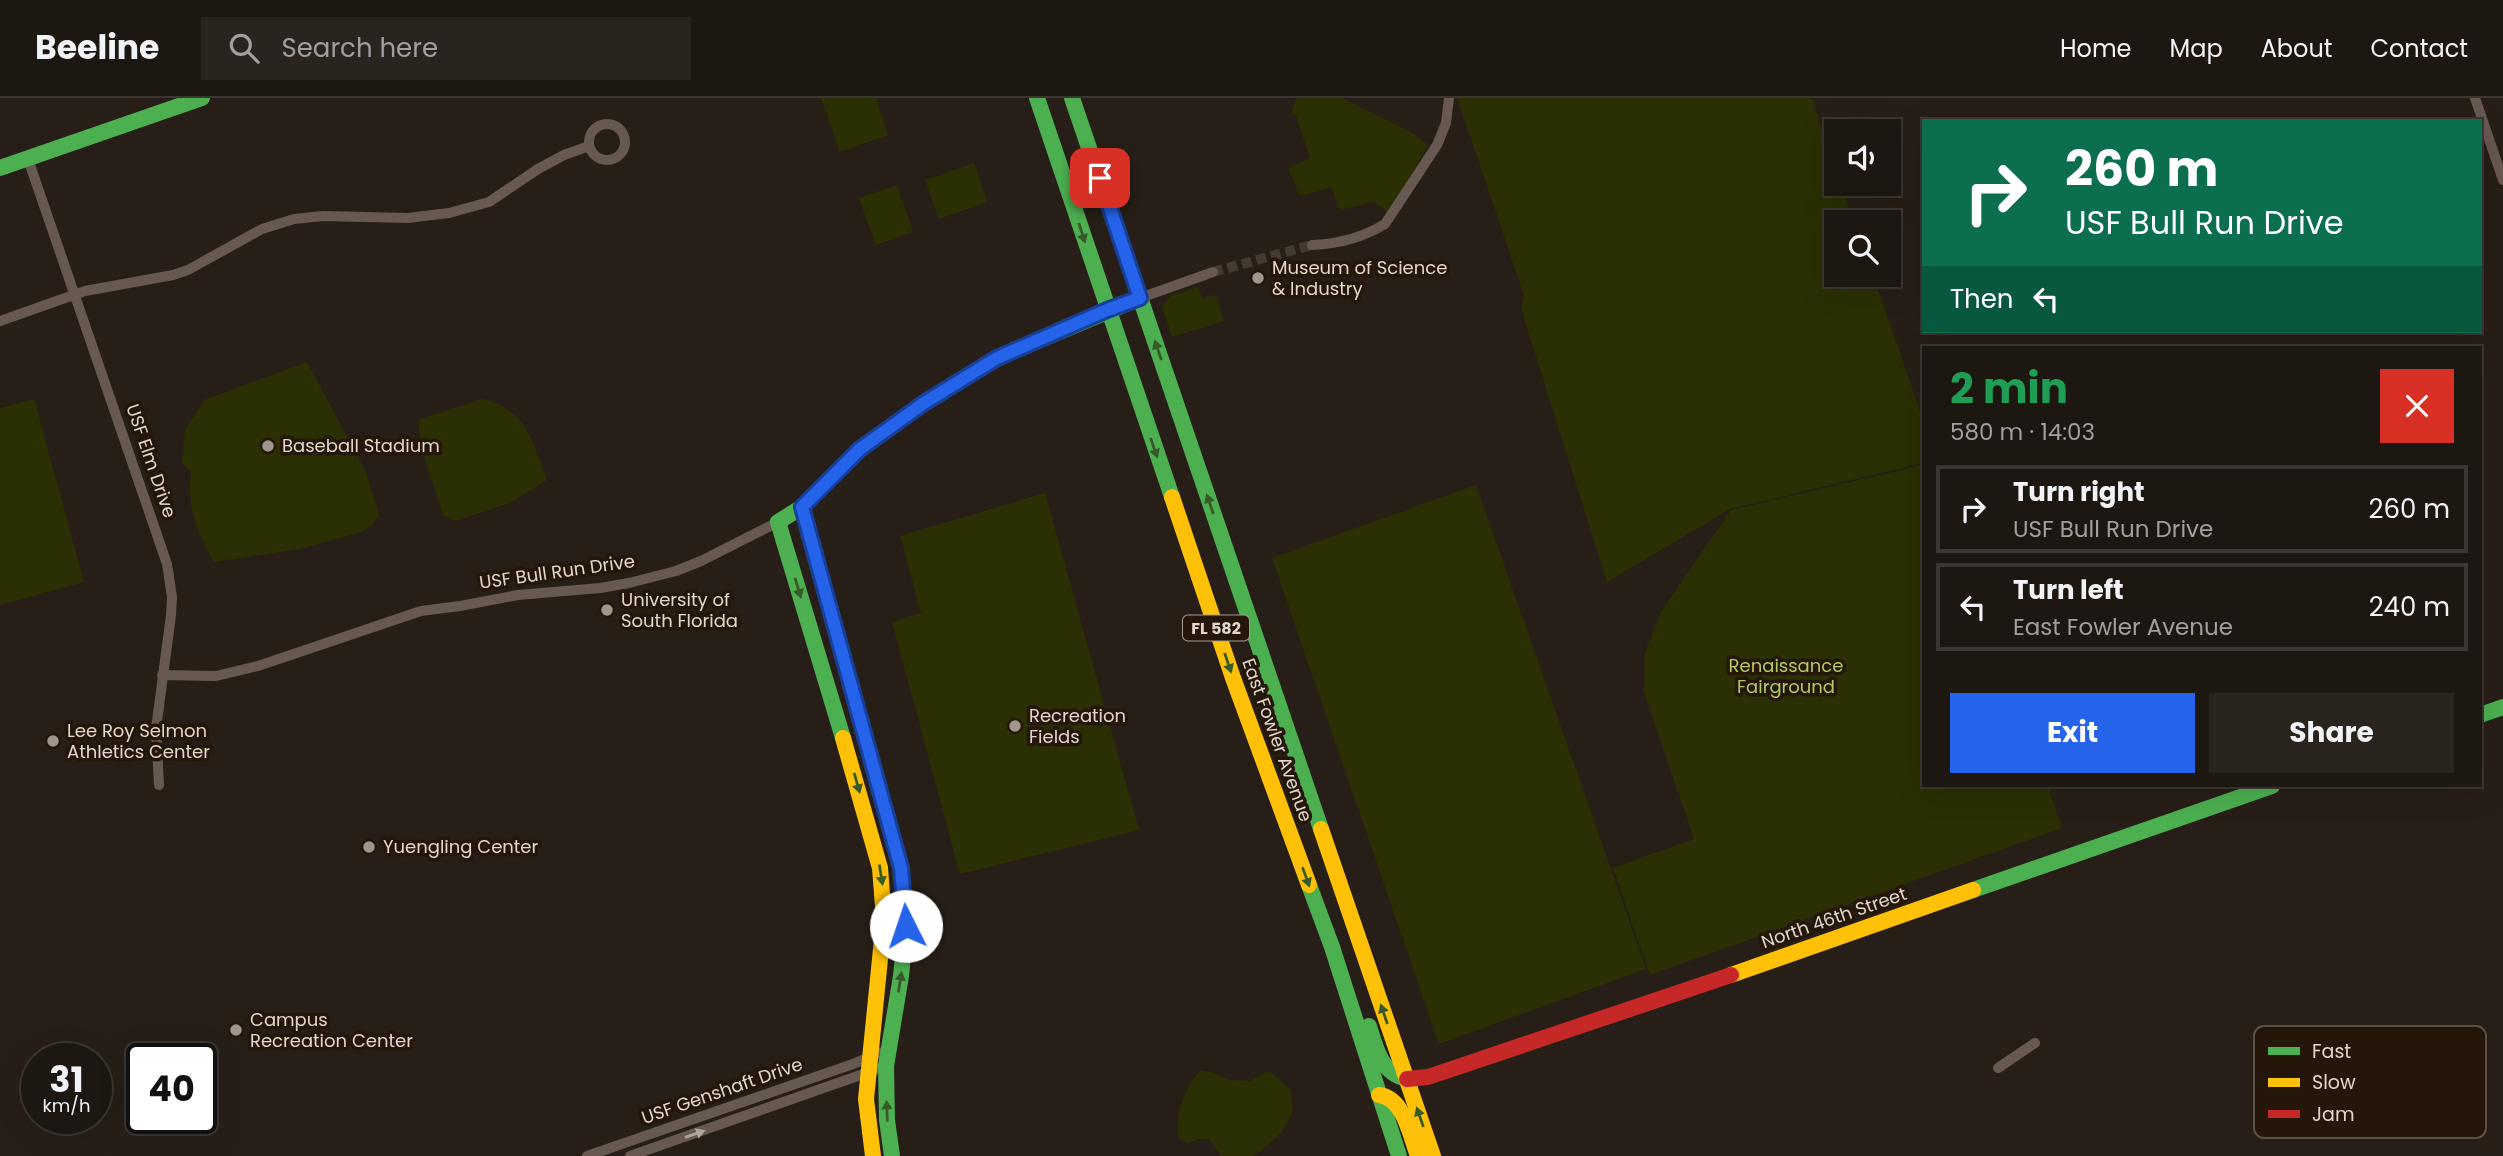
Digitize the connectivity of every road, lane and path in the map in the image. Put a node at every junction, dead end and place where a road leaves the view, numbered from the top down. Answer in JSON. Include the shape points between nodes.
{"nodes":[{"id":1,"x":202,"y":98,"type":"edge"},
{"id":2,"x":1037,"y":98,"type":"edge"},
{"id":3,"x":1072,"y":98,"type":"edge"},
{"id":4,"x":1449,"y":98,"type":"edge"},
{"id":5,"x":2475,"y":98,"type":"edge"},
{"id":6,"x":589,"y":146,"type":"dead end"},
{"id":7,"x":28,"y":159,"type":"junction"},
{"id":8,"x":2501,"y":165,"type":"edge"},
{"id":9,"x":0,"y":168,"type":"edge"},
{"id":10,"x":2503,"y":180,"type":"edge"},
{"id":11,"x":1312,"y":245,"type":"tunnel mouth"},
{"id":12,"x":1213,"y":272,"type":"tunnel mouth"},
{"id":13,"x":75,"y":294,"type":"junction"},
{"id":14,"x":1140,"y":298,"type":"junction"},
{"id":15,"x":1107,"y":310,"type":"junction"},
{"id":16,"x":0,"y":321,"type":"edge"},
{"id":17,"x":802,"y":507,"type":"junction"},
{"id":18,"x":778,"y":522,"type":"junction"},
{"id":19,"x":162,"y":675,"type":"junction"},
{"id":20,"x":2503,"y":706,"type":"edge"},
{"id":21,"x":2482,"y":714,"type":"edge"},
{"id":22,"x":159,"y":785,"type":"dead end"},
{"id":23,"x":2269,"y":787,"type":"edge"},
{"id":24,"x":1332,"y":947,"type":"junction"},
{"id":25,"x":2035,"y":1043,"type":"dead end"},
{"id":26,"x":887,"y":1058,"type":"junction"},
{"id":27,"x":868,"y":1066,"type":"junction"},
{"id":28,"x":1998,"y":1068,"type":"dead end"},
{"id":29,"x":1407,"y":1079,"type":"junction"},
{"id":30,"x":1379,"y":1095,"type":"junction"},
{"id":31,"x":587,"y":1156,"type":"edge"},
{"id":32,"x":630,"y":1156,"type":"edge"},
{"id":33,"x":873,"y":1156,"type":"edge"},
{"id":34,"x":892,"y":1156,"type":"edge"},
{"id":35,"x":1399,"y":1156,"type":"edge"},
{"id":36,"x":1418,"y":1156,"type":"edge"},
{"id":37,"x":1433,"y":1156,"type":"edge"}],
"edges":[{"from":1,"to":7,"type":"street"},
{"from":2,"to":15,"type":"street","name":"East Fowler Avenue","number":"FL 582","one_way":true},
{"from":3,"to":14,"type":"street","name":"East Fowler Avenue","number":"FL 582"},
{"from":4,"to":11,"type":"street","via":[[1437,145],[1385,224],[1336,244]]},
{"from":5,"to":8,"type":"street"},
{"from":6,"to":13,"type":"street","via":[[538,169],[489,202],[408,218],[295,219],[262,229],[188,270]]},
{"from":7,"to":9,"type":"street"},
{"from":7,"to":13,"type":"street","name":"USF Elm Drive"},
{"from":8,"to":10,"type":"street"},
{"from":12,"to":14,"type":"street"},
{"from":13,"to":16,"type":"street"},
{"from":13,"to":19,"type":"street","name":"USF Elm Drive","via":[[167,564],[172,597]]},
{"from":14,"to":15,"type":"street","name":"USF Bull Run Drive"},
{"from":29,"to":14,"type":"street","name":"East Fowler Avenue","number":"FL 582","one_way":true},
{"from":15,"to":17,"type":"street","name":"USF Bull Run Drive","via":[[997,358],[924,403],[860,449]]},
{"from":15,"to":24,"type":"street","name":"East Fowler Avenue","number":"FL 582","one_way":true,"via":[[1233,678]]},
{"from":17,"to":18,"type":"street","name":"USF Bull Run Drive"},
{"from":26,"to":17,"type":"street","one_way":true,"via":[[906,926],[901,868]]},
{"from":18,"to":19,"type":"street","name":"USF Bull Run Drive","via":[[701,561],[629,583],[518,594],[421,611],[258,666],[216,676]]},
{"from":18,"to":27,"type":"street","one_way":true,"via":[[880,868],[884,919]]},
{"from":19,"to":22,"type":"street","name":"USF Elm Drive","via":[[156,729]]},
{"from":20,"to":21,"type":"street"},
{"from":23,"to":29,"type":"street","name":"North 46th Street","via":[[1597,1022],[1428,1077]]},
{"from":24,"to":29,"type":"street","via":[[1388,1073]]},
{"from":24,"to":30,"type":"street","name":"East Fowler Avenue","number":"FL 582"},
{"from":25,"to":28,"type":"street"},
{"from":26,"to":27,"type":"street"},
{"from":26,"to":27,"type":"street","name":"USF Genshaft Drive"},
{"from":34,"to":26,"type":"street","one_way":true},
{"from":27,"to":31,"type":"street","name":"USF Genshaft Drive"},
{"from":32,"to":27,"type":"street","name":"USF Genshaft Drive","one_way":true},
{"from":27,"to":33,"type":"street","via":[[867,1112]]},
{"from":37,"to":29,"type":"street","name":"East Fowler Avenue","number":"FL 582","one_way":true},
{"from":30,"to":35,"type":"street","name":"East Fowler Avenue","number":"FL 582"},
{"from":30,"to":36,"type":"street","via":[[1396,1102]]}]}
